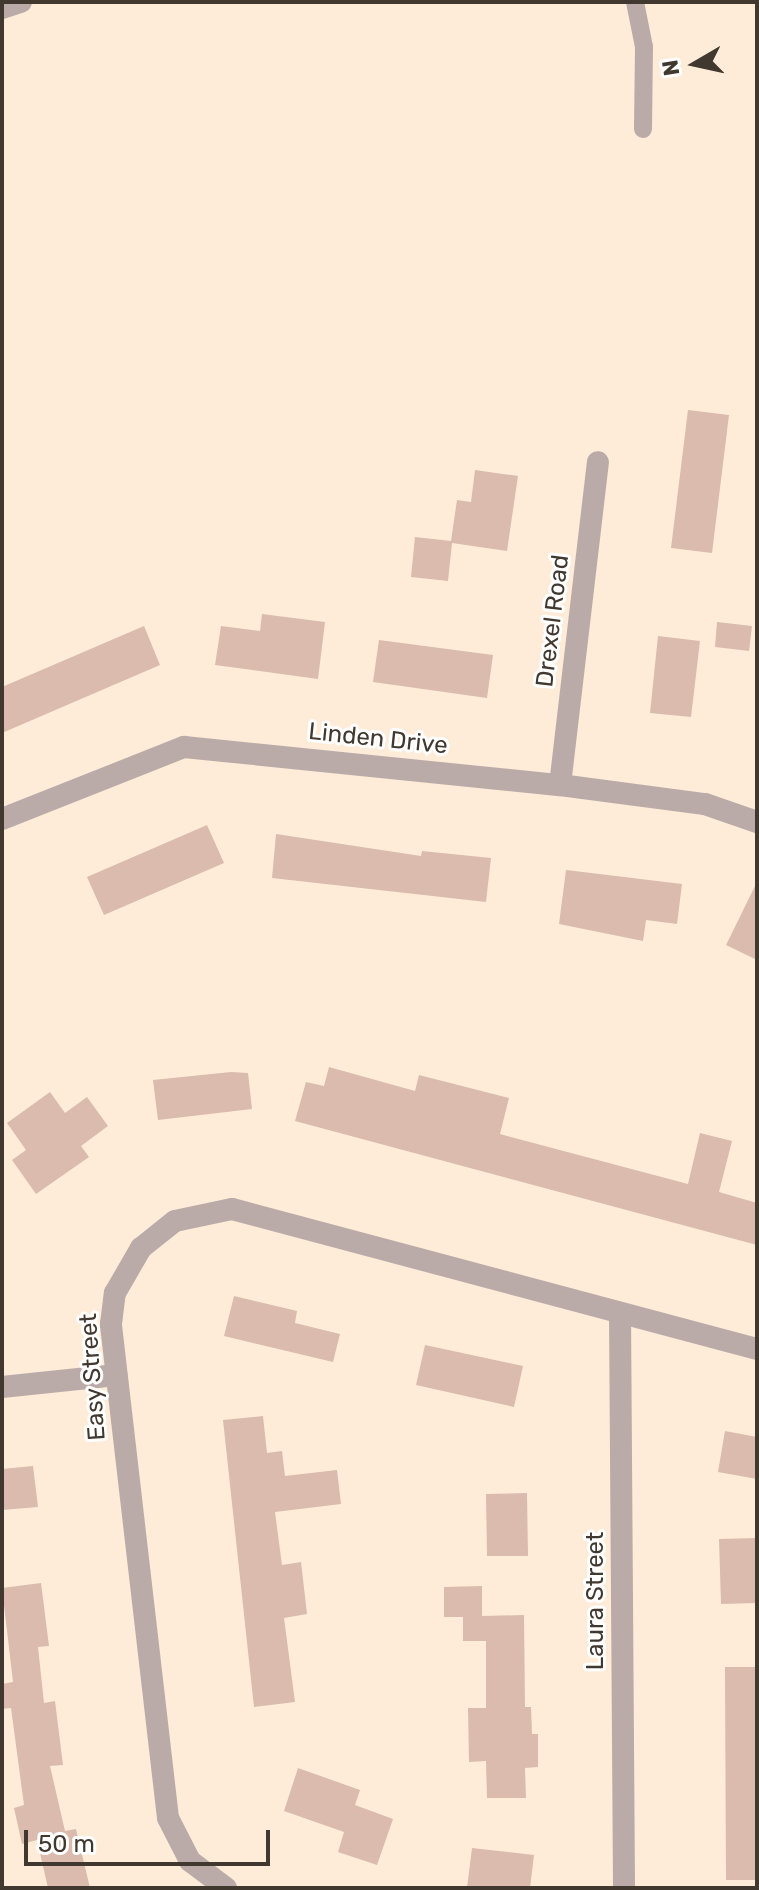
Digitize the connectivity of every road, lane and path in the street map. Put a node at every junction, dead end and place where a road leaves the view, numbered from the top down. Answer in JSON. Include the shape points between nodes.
{"nodes":[{"id":1,"x":21,"y":2,"type":"edge"},
{"id":2,"x":635,"y":2,"type":"edge"},
{"id":3,"x":2,"y":8,"type":"edge"},
{"id":4,"x":643,"y":129,"type":"dead end"},
{"id":5,"x":598,"y":462,"type":"dead end"},
{"id":6,"x":560,"y":785,"type":"junction"},
{"id":7,"x":2,"y":819,"type":"edge"},
{"id":8,"x":757,"y":822,"type":"edge"},
{"id":9,"x":620,"y":1313,"type":"junction"},
{"id":10,"x":757,"y":1349,"type":"edge"},
{"id":11,"x":116,"y":1375,"type":"junction"},
{"id":12,"x":2,"y":1387,"type":"edge"},
{"id":13,"x":226,"y":1888,"type":"edge"},
{"id":14,"x":624,"y":1888,"type":"edge"}],
"edges":[{"from":1,"to":3,"type":"street"},
{"from":2,"to":4,"type":"lane","via":[[644,47]]},
{"from":5,"to":6,"type":"street","name":"Drexel Road"},
{"from":6,"to":7,"type":"street","name":"Linden Drive","via":[[184,747]]},
{"from":6,"to":8,"type":"street","name":"Linden Drive","via":[[705,804]]},
{"from":9,"to":10,"type":"street","name":"Easy Street"},
{"from":9,"to":11,"type":"street","name":"Easy Street","via":[[232,1209],[214,1210],[175,1221],[126,1269],[112,1308]]},
{"from":9,"to":14,"type":"street","name":"Laura Street"},
{"from":11,"to":12,"type":"street"},
{"from":11,"to":13,"type":"street","name":"Easy Street","via":[[168,1818],[190,1861]]}]}
